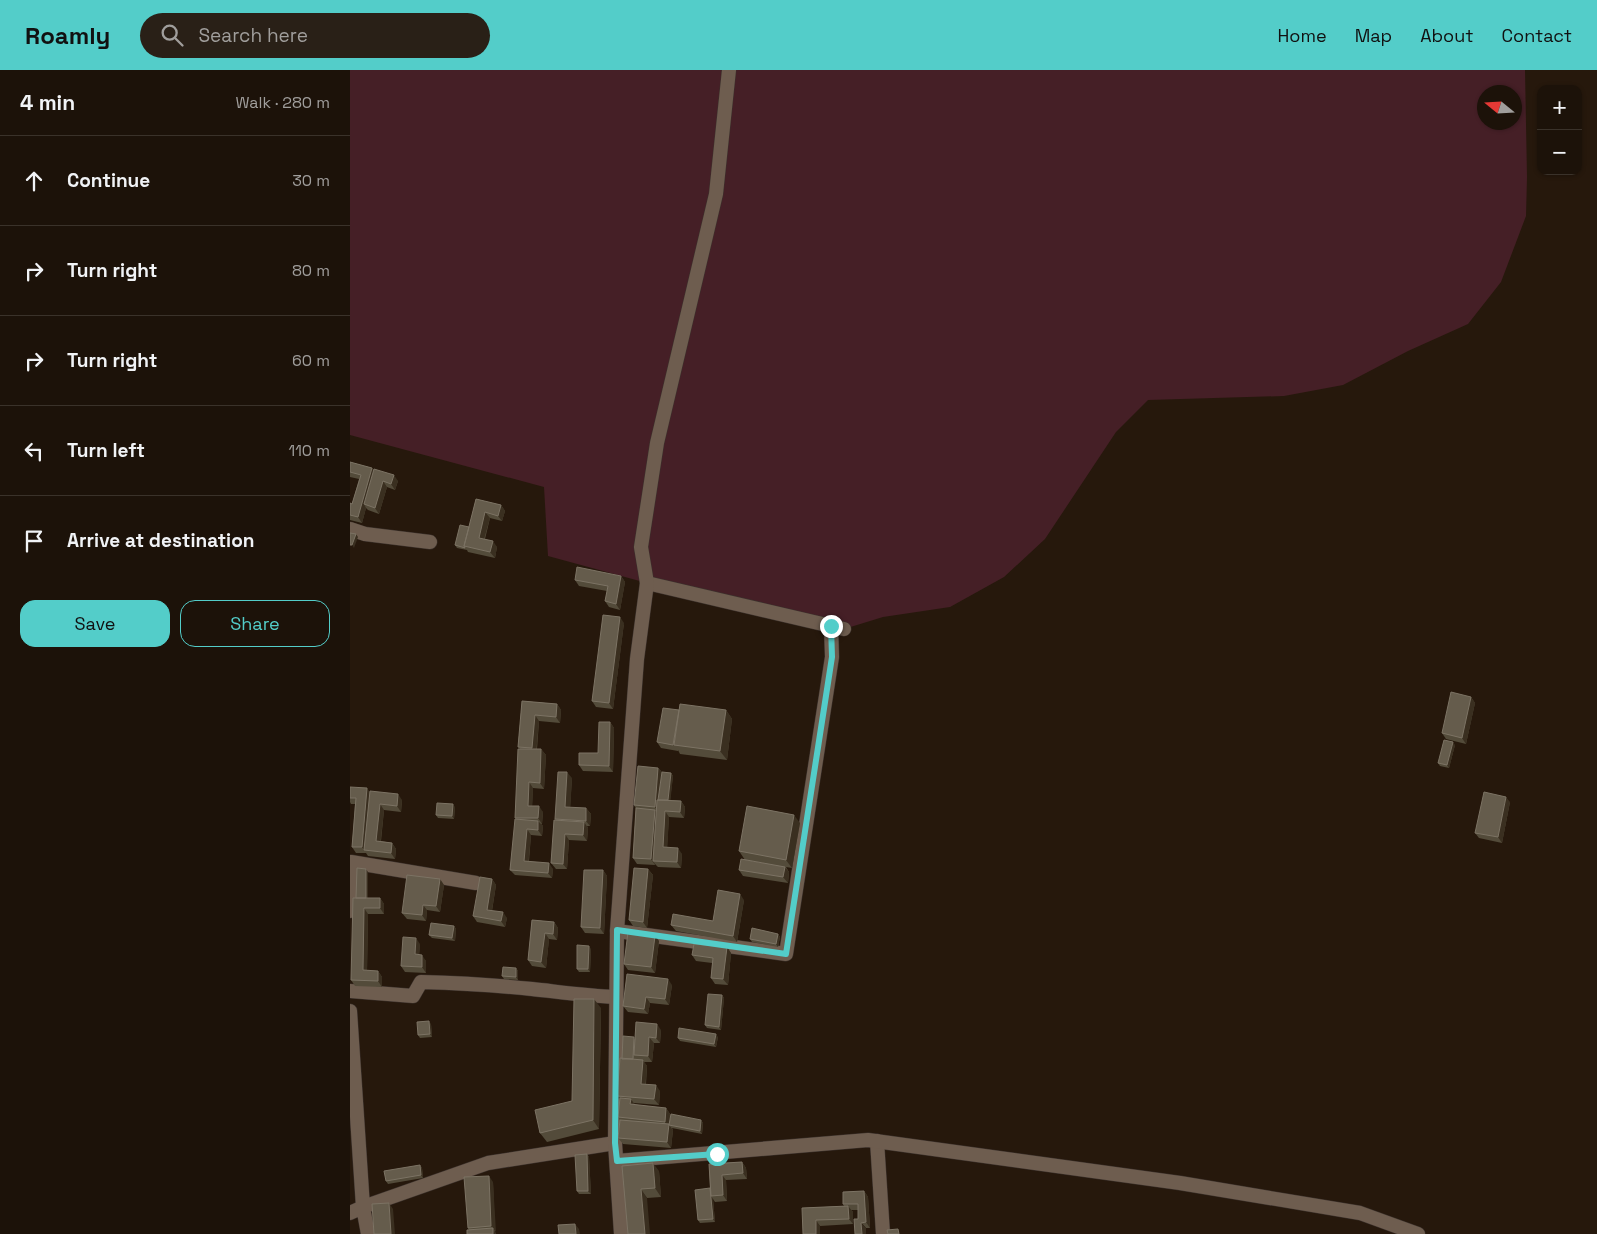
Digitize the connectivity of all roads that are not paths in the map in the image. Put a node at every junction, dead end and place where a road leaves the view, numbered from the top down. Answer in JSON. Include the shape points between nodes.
{"nodes":[{"id":1,"x":729,"y":70,"type":"edge"},
{"id":2,"x":350,"y":530,"type":"edge"},
{"id":3,"x":430,"y":542,"type":"dead end"},
{"id":4,"x":647,"y":583,"type":"junction"},
{"id":5,"x":350,"y":862,"type":"edge"},
{"id":6,"x":476,"y":883,"type":"dead end"},
{"id":7,"x":350,"y":911,"type":"edge"},
{"id":8,"x":617,"y":930,"type":"junction"},
{"id":9,"x":350,"y":992,"type":"edge"},
{"id":10,"x":616,"y":997,"type":"junction"},
{"id":11,"x":350,"y":1011,"type":"edge"},
{"id":12,"x":878,"y":1142,"type":"junction"},
{"id":13,"x":615,"y":1143,"type":"junction"},
{"id":14,"x":617,"y":1161,"type":"junction"},
{"id":15,"x":363,"y":1207,"type":"junction"},
{"id":16,"x":350,"y":1213,"type":"edge"},
{"id":17,"x":368,"y":1234,"type":"edge"},
{"id":18,"x":621,"y":1234,"type":"edge"},
{"id":19,"x":884,"y":1234,"type":"edge"},
{"id":20,"x":1418,"y":1234,"type":"edge"}],
"edges":[{"from":1,"to":4,"type":"street","via":[[716,194],[657,442],[641,547]]},
{"from":2,"to":3,"type":"street"},
{"from":4,"to":8,"type":"street","via":[[636,669]]},
{"from":4,"to":8,"type":"street","via":[[838,627],[786,954]]},
{"from":5,"to":6,"type":"street"},
{"from":5,"to":7,"type":"street"},
{"from":8,"to":10,"type":"street"},
{"from":9,"to":10,"type":"street","via":[[414,996],[421,982]]},
{"from":10,"to":13,"type":"street"},
{"from":11,"to":15,"type":"street"},
{"from":12,"to":14,"type":"street","via":[[868,1140]]},
{"from":12,"to":19,"type":"street"},
{"from":12,"to":20,"type":"street","via":[[1180,1183],[1360,1213]]},
{"from":13,"to":14,"type":"street"},
{"from":13,"to":15,"type":"street","via":[[488,1162]]},
{"from":14,"to":18,"type":"street"},
{"from":15,"to":16,"type":"street"},
{"from":15,"to":17,"type":"street"}]}
